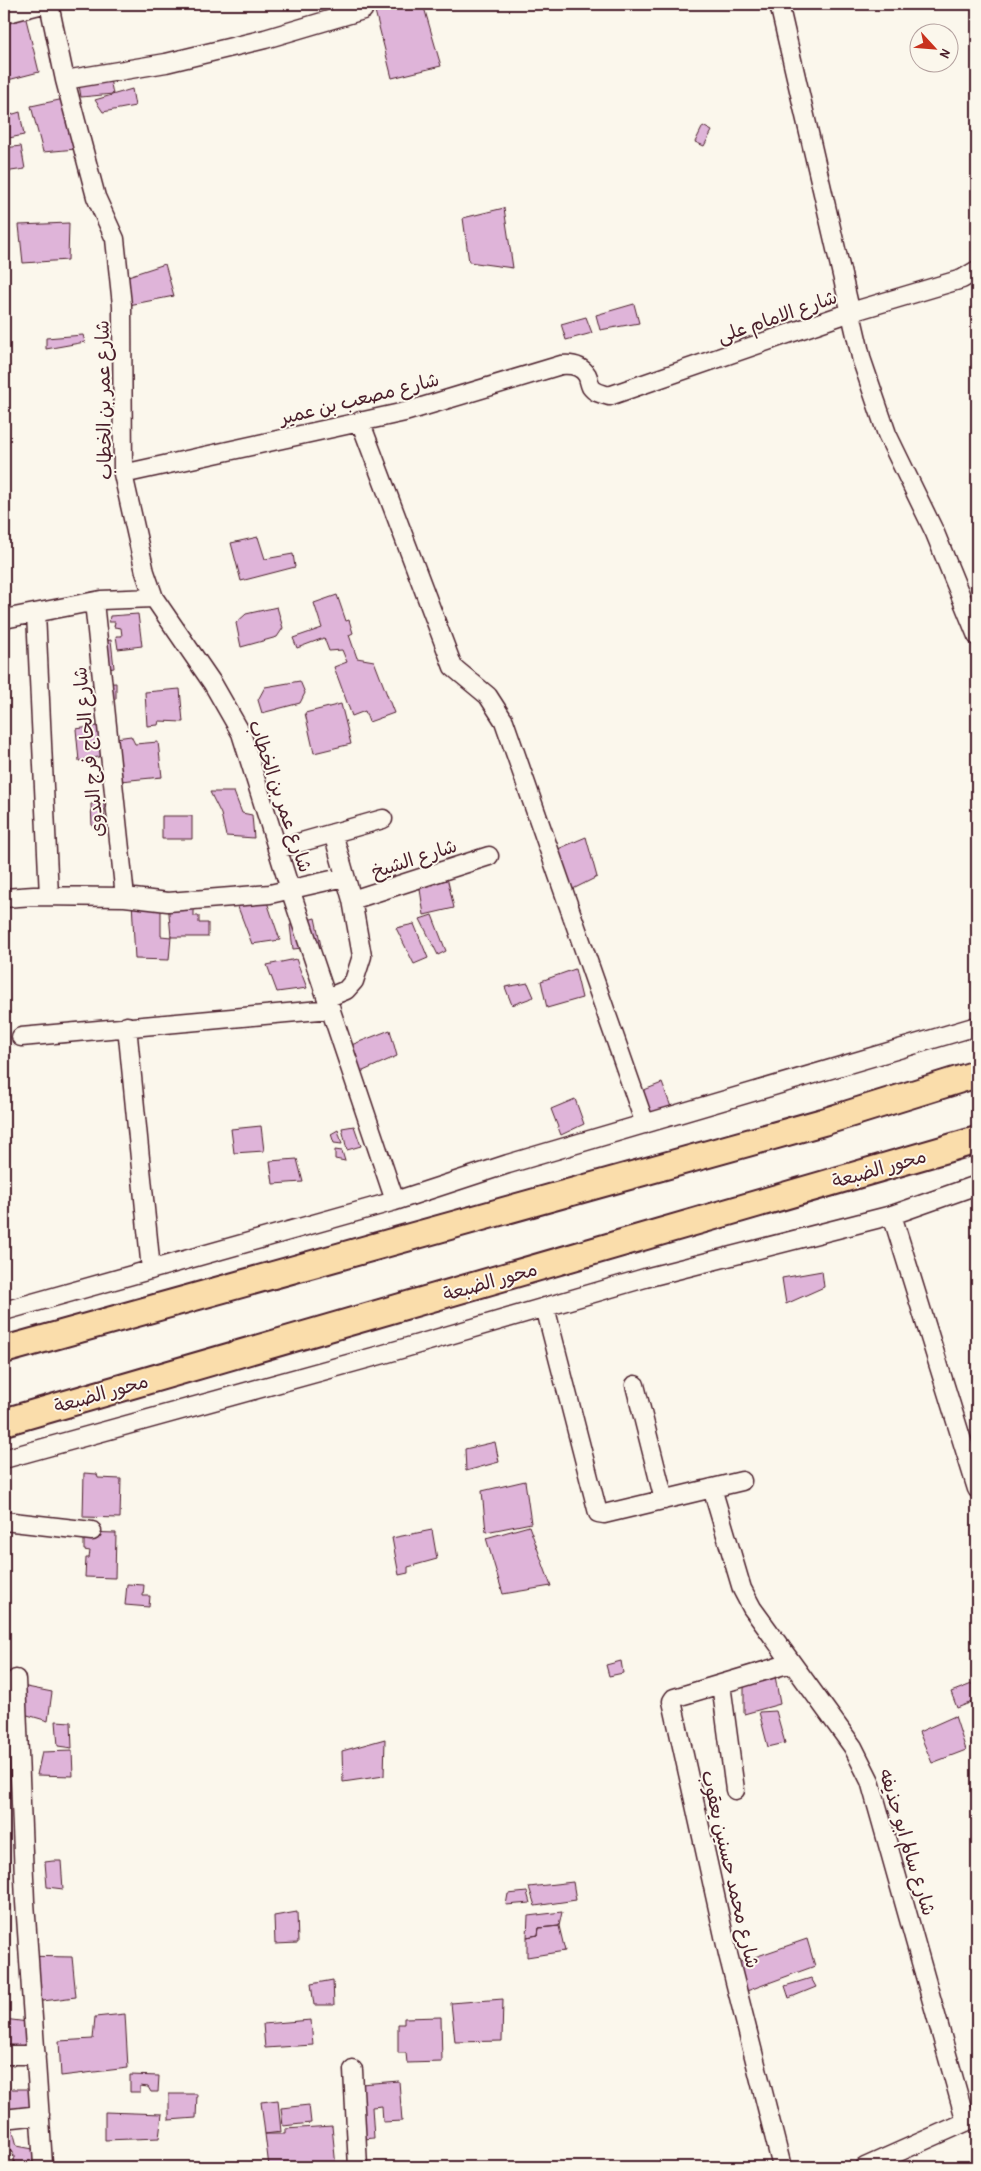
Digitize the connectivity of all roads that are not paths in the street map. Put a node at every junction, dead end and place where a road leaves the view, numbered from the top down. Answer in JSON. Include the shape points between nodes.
{"nodes":[{"id":1,"x":43,"y":4,"type":"edge"},
{"id":2,"x":49,"y":4,"type":"edge"},
{"id":3,"x":779,"y":4,"type":"edge"},
{"id":4,"x":363,"y":10,"type":"dead end"},
{"id":5,"x":4,"y":14,"type":"edge"},
{"id":6,"x":65,"y":80,"type":"junction"},
{"id":7,"x":977,"y":270,"type":"edge"},
{"id":8,"x":852,"y":312,"type":"junction"},
{"id":9,"x":591,"y":387,"type":"joint"},
{"id":10,"x":360,"y":421,"type":"junction"},
{"id":11,"x":123,"y":474,"type":"junction"},
{"id":12,"x":154,"y":598,"type":"junction"},
{"id":13,"x":94,"y":602,"type":"junction"},
{"id":14,"x":36,"y":613,"type":"junction"},
{"id":15,"x":4,"y":619,"type":"edge"},
{"id":16,"x":977,"y":636,"type":"edge"},
{"id":17,"x":383,"y":819,"type":"dead end"},
{"id":18,"x":333,"y":833,"type":"junction"},
{"id":19,"x":277,"y":849,"type":"junction"},
{"id":20,"x":490,"y":856,"type":"dead end"},
{"id":21,"x":345,"y":877,"type":"junction"},
{"id":22,"x":290,"y":889,"type":"junction"},
{"id":23,"x":49,"y":896,"type":"junction"},
{"id":24,"x":125,"y":897,"type":"junction"},
{"id":25,"x":4,"y":898,"type":"edge"},
{"id":26,"x":352,"y":900,"type":"junction"},
{"id":27,"x":329,"y":1004,"type":"junction"},
{"id":28,"x":127,"y":1026,"type":"junction"},
{"id":29,"x":977,"y":1026,"type":"edge"},
{"id":30,"x":21,"y":1037,"type":"dead end"},
{"id":31,"x":977,"y":1074,"type":"edge"},
{"id":32,"x":645,"y":1124,"type":"junction"},
{"id":33,"x":977,"y":1140,"type":"edge"},
{"id":34,"x":977,"y":1185,"type":"edge"},
{"id":35,"x":395,"y":1201,"type":"junction"},
{"id":36,"x":892,"y":1215,"type":"junction"},
{"id":37,"x":151,"y":1270,"type":"junction"},
{"id":38,"x":545,"y":1307,"type":"junction"},
{"id":39,"x":4,"y":1311,"type":"edge"},
{"id":40,"x":4,"y":1350,"type":"edge"},
{"id":41,"x":635,"y":1385,"type":"dead end"},
{"id":42,"x":4,"y":1422,"type":"edge"},
{"id":43,"x":4,"y":1459,"type":"edge"},
{"id":44,"x":742,"y":1481,"type":"dead end"},
{"id":45,"x":712,"y":1488,"type":"junction"},
{"id":46,"x":977,"y":1489,"type":"edge"},
{"id":47,"x":664,"y":1500,"type":"junction"},
{"id":48,"x":4,"y":1521,"type":"edge"},
{"id":49,"x":92,"y":1531,"type":"dead end"},
{"id":50,"x":791,"y":1663,"type":"junction"},
{"id":51,"x":16,"y":1679,"type":"dead end"},
{"id":52,"x":721,"y":1684,"type":"junction"},
{"id":53,"x":735,"y":1790,"type":"dead end"},
{"id":54,"x":4,"y":2055,"type":"edge"},
{"id":55,"x":36,"y":2056,"type":"junction"},
{"id":56,"x":353,"y":2070,"type":"dead end"},
{"id":57,"x":40,"y":2115,"type":"junction"},
{"id":58,"x":4,"y":2118,"type":"edge"},
{"id":59,"x":972,"y":2119,"type":"edge"},
{"id":60,"x":4,"y":2157,"type":"edge"},
{"id":61,"x":43,"y":2164,"type":"dead end"},
{"id":62,"x":5,"y":2167,"type":"edge"},
{"id":63,"x":358,"y":2167,"type":"edge"},
{"id":64,"x":782,"y":2167,"type":"edge"},
{"id":65,"x":865,"y":2167,"type":"edge"}],
"edges":[{"from":1,"to":5,"type":"street"},
{"from":2,"to":6,"type":"street","name":"شارع عمر بن الخطاب"},
{"from":3,"to":8,"type":"street"},
{"from":4,"to":6,"type":"street","via":[[247,44],[166,63]]},
{"from":6,"to":11,"type":"street","name":"شارع عمر بن الخطاب","via":[[96,196],[115,239],[122,306]]},
{"from":7,"to":8,"type":"street","name":"شارع الامام على","via":[[962,279]]},
{"from":8,"to":9,"type":"street","name":"شارع الامام على","via":[[618,394],[609,396]]},
{"from":8,"to":16,"type":"street","via":[[862,361],[887,434],[935,533]]},
{"from":9,"to":10,"type":"street","name":"شارع مصعب بن عمير","via":[[582,370],[576,366],[561,365],[406,412]]},
{"from":10,"to":11,"type":"street","name":"شارع مصعب بن عمير"},
{"from":10,"to":32,"type":"street","via":[[453,668],[488,696],[504,721]]},
{"from":11,"to":12,"type":"street","name":"شارع عمر بن الخطاب"},
{"from":12,"to":13,"type":"street"},
{"from":12,"to":19,"type":"street","name":"شارع عمر بن الخطاب","via":[[213,684],[241,733]]},
{"from":13,"to":14,"type":"street"},
{"from":13,"to":24,"type":"street","name":"شارع الحاج فرج البدوى"},
{"from":14,"to":15,"type":"street"},
{"from":14,"to":23,"type":"street"},
{"from":17,"to":18,"type":"street"},
{"from":18,"to":19,"type":"street"},
{"from":18,"to":21,"type":"street"},
{"from":19,"to":22,"type":"street","name":"شارع عمر بن الخطاب"},
{"from":20,"to":26,"type":"street","name":"شارع الشيخ"},
{"from":21,"to":22,"type":"street"},
{"from":21,"to":26,"type":"street"},
{"from":22,"to":24,"type":"street","via":[[168,902]]},
{"from":22,"to":27,"type":"street","name":"شارع عمر بن الخطاب"},
{"from":23,"to":24,"type":"street"},
{"from":23,"to":25,"type":"street"},
{"from":26,"to":27,"type":"street","via":[[361,943],[360,969],[354,981]]},
{"from":27,"to":28,"type":"street"},
{"from":27,"to":35,"type":"street","name":"شارع عمر بن الخطاب"},
{"from":28,"to":30,"type":"street"},
{"from":28,"to":37,"type":"street"},
{"from":29,"to":32,"type":"street"},
{"from":31,"to":40,"type":"highway","via":[[823,1122]]},
{"from":32,"to":35,"type":"street"},
{"from":33,"to":42,"type":"highway","name":"محور الضبعة"},
{"from":34,"to":36,"type":"street"},
{"from":35,"to":37,"type":"street"},
{"from":36,"to":38,"type":"street"},
{"from":36,"to":46,"type":"street"},
{"from":37,"to":39,"type":"street"},
{"from":38,"to":43,"type":"street"},
{"from":38,"to":47,"type":"street","via":[[596,1510],[604,1514]]},
{"from":41,"to":47,"type":"street"},
{"from":44,"to":45,"type":"street"},
{"from":45,"to":47,"type":"street"},
{"from":45,"to":50,"type":"street","name":"شارع سالم ابو حذيفه","via":[[742,1589]]},
{"from":48,"to":49,"type":"street"},
{"from":50,"to":52,"type":"street","name":"شارع محمد حسنين يعقوب"},
{"from":50,"to":59,"type":"street","name":"شارع سالم ابو حذيفه","via":[[853,1747],[870,1781]]},
{"from":51,"to":55,"type":"street","via":[[25,1902]]},
{"from":52,"to":53,"type":"street"},
{"from":52,"to":64,"type":"street","name":"شارع محمد حسنين يعقوب","via":[[673,1699],[672,1703],[728,1954]]},
{"from":54,"to":55,"type":"street"},
{"from":55,"to":57,"type":"street"},
{"from":56,"to":63,"type":"street"},
{"from":57,"to":58,"type":"street"},
{"from":57,"to":61,"type":"street"},
{"from":59,"to":65,"type":"street"},
{"from":60,"to":62,"type":"street"}]}
